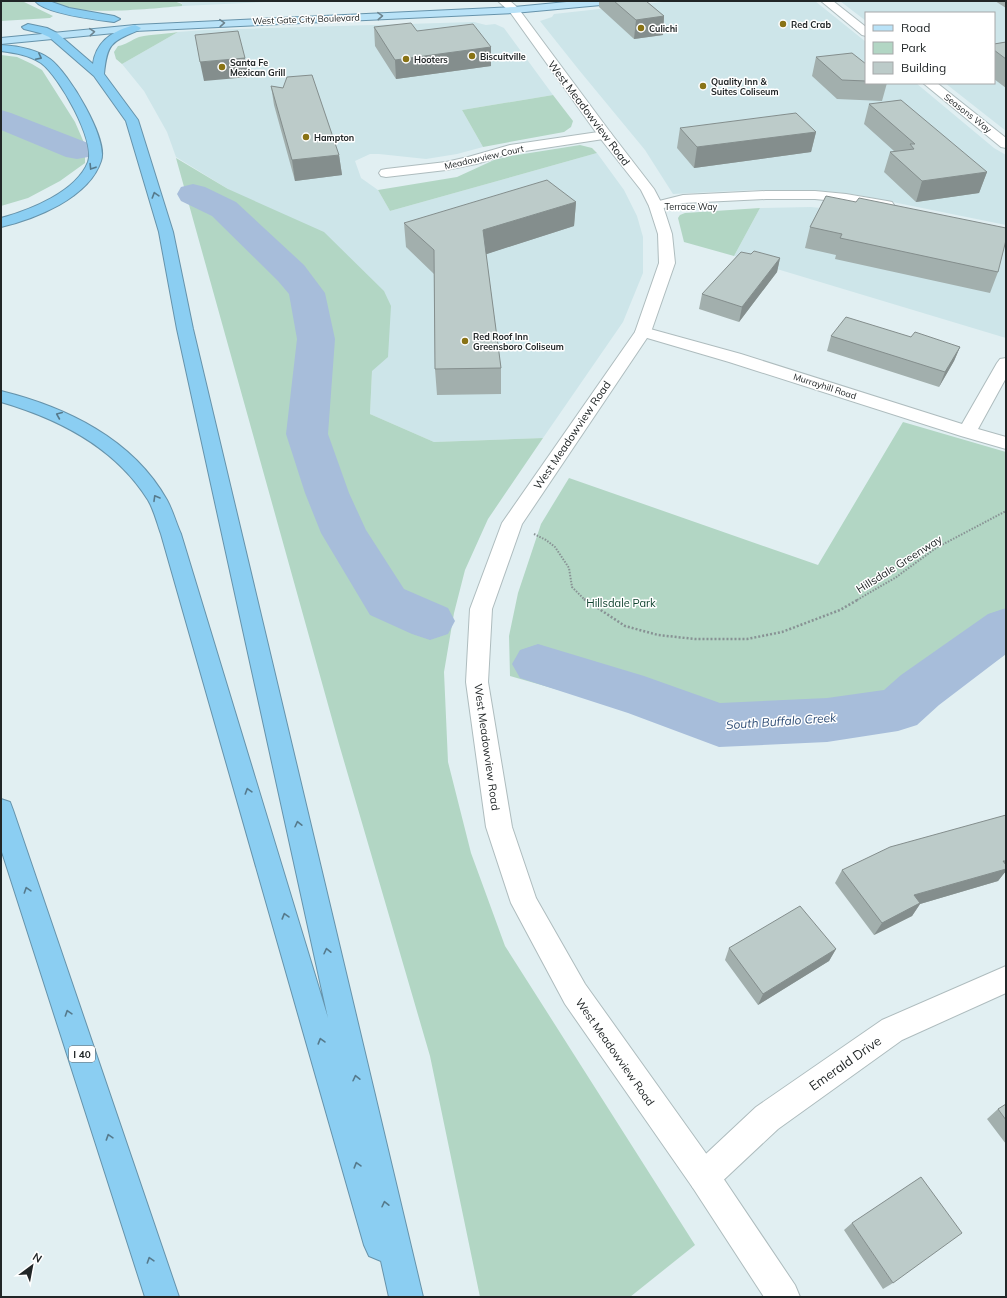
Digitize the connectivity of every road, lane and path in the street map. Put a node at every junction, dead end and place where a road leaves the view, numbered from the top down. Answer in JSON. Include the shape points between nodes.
{"nodes":[{"id":1,"x":40,"y":1,"type":"edge"},
{"id":2,"x":503,"y":1,"type":"edge"},
{"id":3,"x":612,"y":1,"type":"edge"},
{"id":4,"x":826,"y":1,"type":"edge"},
{"id":5,"x":514,"y":10,"type":"junction"},
{"id":6,"x":224,"y":13,"type":"dead end"},
{"id":7,"x":121,"y":18,"type":"junction"},
{"id":8,"x":69,"y":23,"type":"dead end"},
{"id":9,"x":28,"y":27,"type":"joint"},
{"id":10,"x":15,"y":28,"type":"dead end"},
{"id":11,"x":135,"y":28,"type":"junction"},
{"id":12,"x":54,"y":30,"type":"junction"},
{"id":13,"x":865,"y":32,"type":"edge"},
{"id":14,"x":1,"y":41,"type":"edge"},
{"id":15,"x":1,"y":48,"type":"edge"},
{"id":16,"x":98,"y":74,"type":"junction"},
{"id":17,"x":930,"y":84,"type":"edge"},
{"id":18,"x":605,"y":135,"type":"junction"},
{"id":19,"x":1006,"y":144,"type":"edge"},
{"id":20,"x":386,"y":173,"type":"dead end"},
{"id":21,"x":656,"y":206,"type":"junction"},
{"id":22,"x":894,"y":211,"type":"edge"},
{"id":23,"x":1,"y":223,"type":"edge"},
{"id":24,"x":643,"y":332,"type":"junction"},
{"id":25,"x":1006,"y":363,"type":"edge"},
{"id":26,"x":1,"y":396,"type":"edge"},
{"id":27,"x":967,"y":432,"type":"junction"},
{"id":28,"x":1006,"y":443,"type":"edge"},
{"id":29,"x":1006,"y":511,"type":"edge"},
{"id":30,"x":512,"y":524,"type":"junction"},
{"id":31,"x":1,"y":810,"type":"edge"},
{"id":32,"x":1006,"y":979,"type":"edge"},
{"id":33,"x":704,"y":1178,"type":"junction"},
{"id":34,"x":162,"y":1297,"type":"edge"},
{"id":35,"x":396,"y":1297,"type":"edge"},
{"id":36,"x":406,"y":1297,"type":"edge"},
{"id":37,"x":783,"y":1297,"type":"edge"}],
"edges":[{"from":1,"to":7,"type":"highway","via":[[69,12]]},
{"from":2,"to":5,"type":"street","name":"West Meadowview Road"},
{"from":3,"to":5,"type":"main road","name":"West Gate City Boulevard"},
{"from":4,"to":13,"type":"street"},
{"from":11,"to":5,"type":"main road","name":"West Gate City Boulevard","one_way":true},
{"from":5,"to":18,"type":"street","name":"West Meadowview Road"},
{"from":6,"to":7,"type":"main road"},
{"from":7,"to":8,"type":"main road"},
{"from":9,"to":10,"type":"main road"},
{"from":9,"to":12,"type":"highway"},
{"from":12,"to":11,"type":"main road","name":"West Gate City Boulevard","one_way":true},
{"from":11,"to":16,"type":"highway","via":[[106,44],[102,50]]},
{"from":12,"to":14,"type":"main road","name":"West Gate City Boulevard"},
{"from":12,"to":16,"type":"highway"},
{"from":15,"to":23,"type":"highway","one_way":true,"via":[[32,54],[48,62],[75,98],[96,151],[96,160],[72,191],[21,218]]},
{"from":36,"to":16,"type":"highway","one_way":true,"via":[[189,344],[166,232],[134,126]]},
{"from":17,"to":19,"type":"street","name":"Seasons Way"},
{"from":18,"to":20,"type":"street","name":"Meadowview Court","via":[[510,149],[446,166]]},
{"from":18,"to":21,"type":"street","name":"West Meadowview Road","via":[[647,190]]},
{"from":21,"to":22,"type":"street","name":"Terrace Way","via":[[813,203]]},
{"from":21,"to":24,"type":"street","name":"West Meadowview Road","via":[[665,234],[667,263]]},
{"from":24,"to":27,"type":"street","name":"Murrayhill Road","via":[[750,362]]},
{"from":24,"to":30,"type":"street","name":"West Meadowview Road"},
{"from":25,"to":27,"type":"street"},
{"from":35,"to":26,"type":"highway","one_way":true,"via":[[171,534],[157,498],[127,460],[93,434],[63,417]]},
{"from":27,"to":28,"type":"street","name":"Murrayhill Road"},
{"from":29,"to":30,"type":"path","name":"Hillsdale Greenway","via":[[936,548],[896,578],[840,610],[782,632],[746,639],[658,635],[625,626],[588,603],[572,587],[569,568],[555,547]]},
{"from":30,"to":33,"type":"street","name":"West Meadowview Road","via":[[481,609],[477,678],[499,828],[524,904],[575,994]]},
{"from":34,"to":31,"type":"highway","number":"I 40","one_way":true},
{"from":32,"to":33,"type":"street","name":"Emerald Drive","via":[[892,1030],[767,1118]]},
{"from":33,"to":37,"type":"street","name":"West Meadowview Road"}]}
